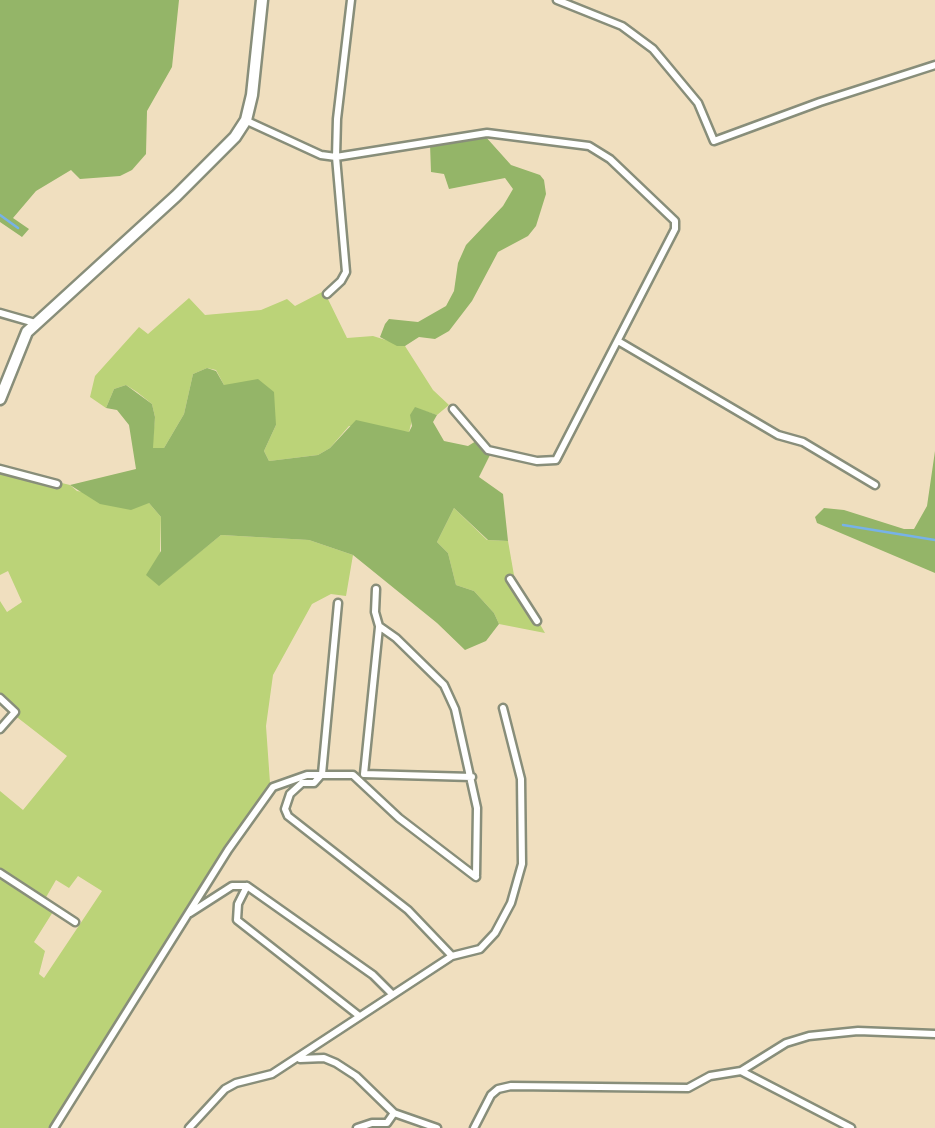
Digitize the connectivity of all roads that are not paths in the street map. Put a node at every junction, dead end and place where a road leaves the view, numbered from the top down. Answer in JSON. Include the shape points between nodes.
{"nodes":[{"id":1,"x":262,"y":0,"type":"edge"},
{"id":2,"x":352,"y":0,"type":"edge"},
{"id":3,"x":557,"y":0,"type":"edge"},
{"id":4,"x":935,"y":65,"type":"edge"},
{"id":5,"x":246,"y":120,"type":"junction"},
{"id":6,"x":336,"y":158,"type":"junction"},
{"id":7,"x":327,"y":294,"type":"dead end"},
{"id":8,"x":0,"y":313,"type":"edge"},
{"id":9,"x":34,"y":323,"type":"junction"},
{"id":10,"x":618,"y":341,"type":"junction"},
{"id":11,"x":0,"y":399,"type":"edge"},
{"id":12,"x":453,"y":409,"type":"dead end"},
{"id":13,"x":0,"y":469,"type":"edge"},
{"id":14,"x":56,"y":484,"type":"dead end"},
{"id":15,"x":875,"y":485,"type":"dead end"},
{"id":16,"x":510,"y":578,"type":"dead end"},
{"id":17,"x":376,"y":589,"type":"dead end"},
{"id":18,"x":338,"y":603,"type":"dead end"},
{"id":19,"x":537,"y":621,"type":"dead end"},
{"id":20,"x":379,"y":626,"type":"junction"},
{"id":21,"x":0,"y":698,"type":"edge"},
{"id":22,"x":502,"y":708,"type":"dead end"},
{"id":23,"x":0,"y":729,"type":"edge"},
{"id":24,"x":322,"y":774,"type":"junction"},
{"id":25,"x":364,"y":774,"type":"junction"},
{"id":26,"x":353,"y":775,"type":"junction"},
{"id":27,"x":472,"y":777,"type":"junction"},
{"id":28,"x":0,"y":873,"type":"edge"},
{"id":29,"x":247,"y":886,"type":"junction"},
{"id":30,"x":189,"y":914,"type":"junction"},
{"id":31,"x":75,"y":922,"type":"dead end"},
{"id":32,"x":452,"y":956,"type":"junction"},
{"id":33,"x":391,"y":993,"type":"junction"},
{"id":34,"x":358,"y":1015,"type":"junction"},
{"id":35,"x":935,"y":1034,"type":"edge"},
{"id":36,"x":294,"y":1060,"type":"junction"},
{"id":37,"x":741,"y":1071,"type":"junction"},
{"id":38,"x":394,"y":1114,"type":"junction"},
{"id":39,"x":387,"y":1125,"type":"edge"},
{"id":40,"x":54,"y":1128,"type":"edge"},
{"id":41,"x":189,"y":1128,"type":"edge"},
{"id":42,"x":357,"y":1128,"type":"edge"},
{"id":43,"x":438,"y":1128,"type":"edge"},
{"id":44,"x":474,"y":1128,"type":"edge"},
{"id":45,"x":851,"y":1128,"type":"edge"}],
"edges":[{"from":1,"to":5,"type":"street"},
{"from":2,"to":6,"type":"street"},
{"from":3,"to":4,"type":"street","via":[[622,26],[653,49],[698,104],[714,142]]},
{"from":5,"to":6,"type":"street"},
{"from":5,"to":9,"type":"street","via":[[176,196]]},
{"from":6,"to":7,"type":"street","via":[[346,272]]},
{"from":6,"to":10,"type":"street","via":[[487,133],[602,152],[676,226]]},
{"from":8,"to":9,"type":"street"},
{"from":9,"to":11,"type":"street"},
{"from":10,"to":12,"type":"street","via":[[556,460],[488,450]]},
{"from":10,"to":15,"type":"street"},
{"from":13,"to":14,"type":"street"},
{"from":16,"to":19,"type":"street"},
{"from":17,"to":20,"type":"street"},
{"from":18,"to":24,"type":"street"},
{"from":20,"to":25,"type":"street"},
{"from":20,"to":27,"type":"street","via":[[444,685]]},
{"from":21,"to":23,"type":"street","via":[[15,712]]},
{"from":22,"to":32,"type":"street","via":[[521,780],[519,880],[487,943]]},
{"from":24,"to":26,"type":"street"},
{"from":24,"to":30,"type":"street","via":[[289,780],[263,796]]},
{"from":24,"to":32,"type":"street","via":[[290,794],[288,816],[408,910]]},
{"from":25,"to":26,"type":"street"},
{"from":25,"to":27,"type":"street"},
{"from":26,"to":27,"type":"street","via":[[476,876]]},
{"from":28,"to":31,"type":"street"},
{"from":29,"to":30,"type":"street","via":[[232,886]]},
{"from":29,"to":33,"type":"street"},
{"from":29,"to":34,"type":"street","via":[[237,920]]},
{"from":30,"to":40,"type":"street"},
{"from":32,"to":33,"type":"street"},
{"from":33,"to":34,"type":"street"},
{"from":34,"to":36,"type":"street"},
{"from":35,"to":37,"type":"street","via":[[821,1034],[786,1044]]},
{"from":36,"to":38,"type":"street","via":[[312,1056],[336,1064]]},
{"from":36,"to":41,"type":"street","via":[[236,1083]]},
{"from":37,"to":44,"type":"street","via":[[688,1088],[511,1086],[491,1095]]},
{"from":37,"to":45,"type":"street"},
{"from":38,"to":39,"type":"street"},
{"from":38,"to":43,"type":"street"},
{"from":39,"to":42,"type":"street"}]}
